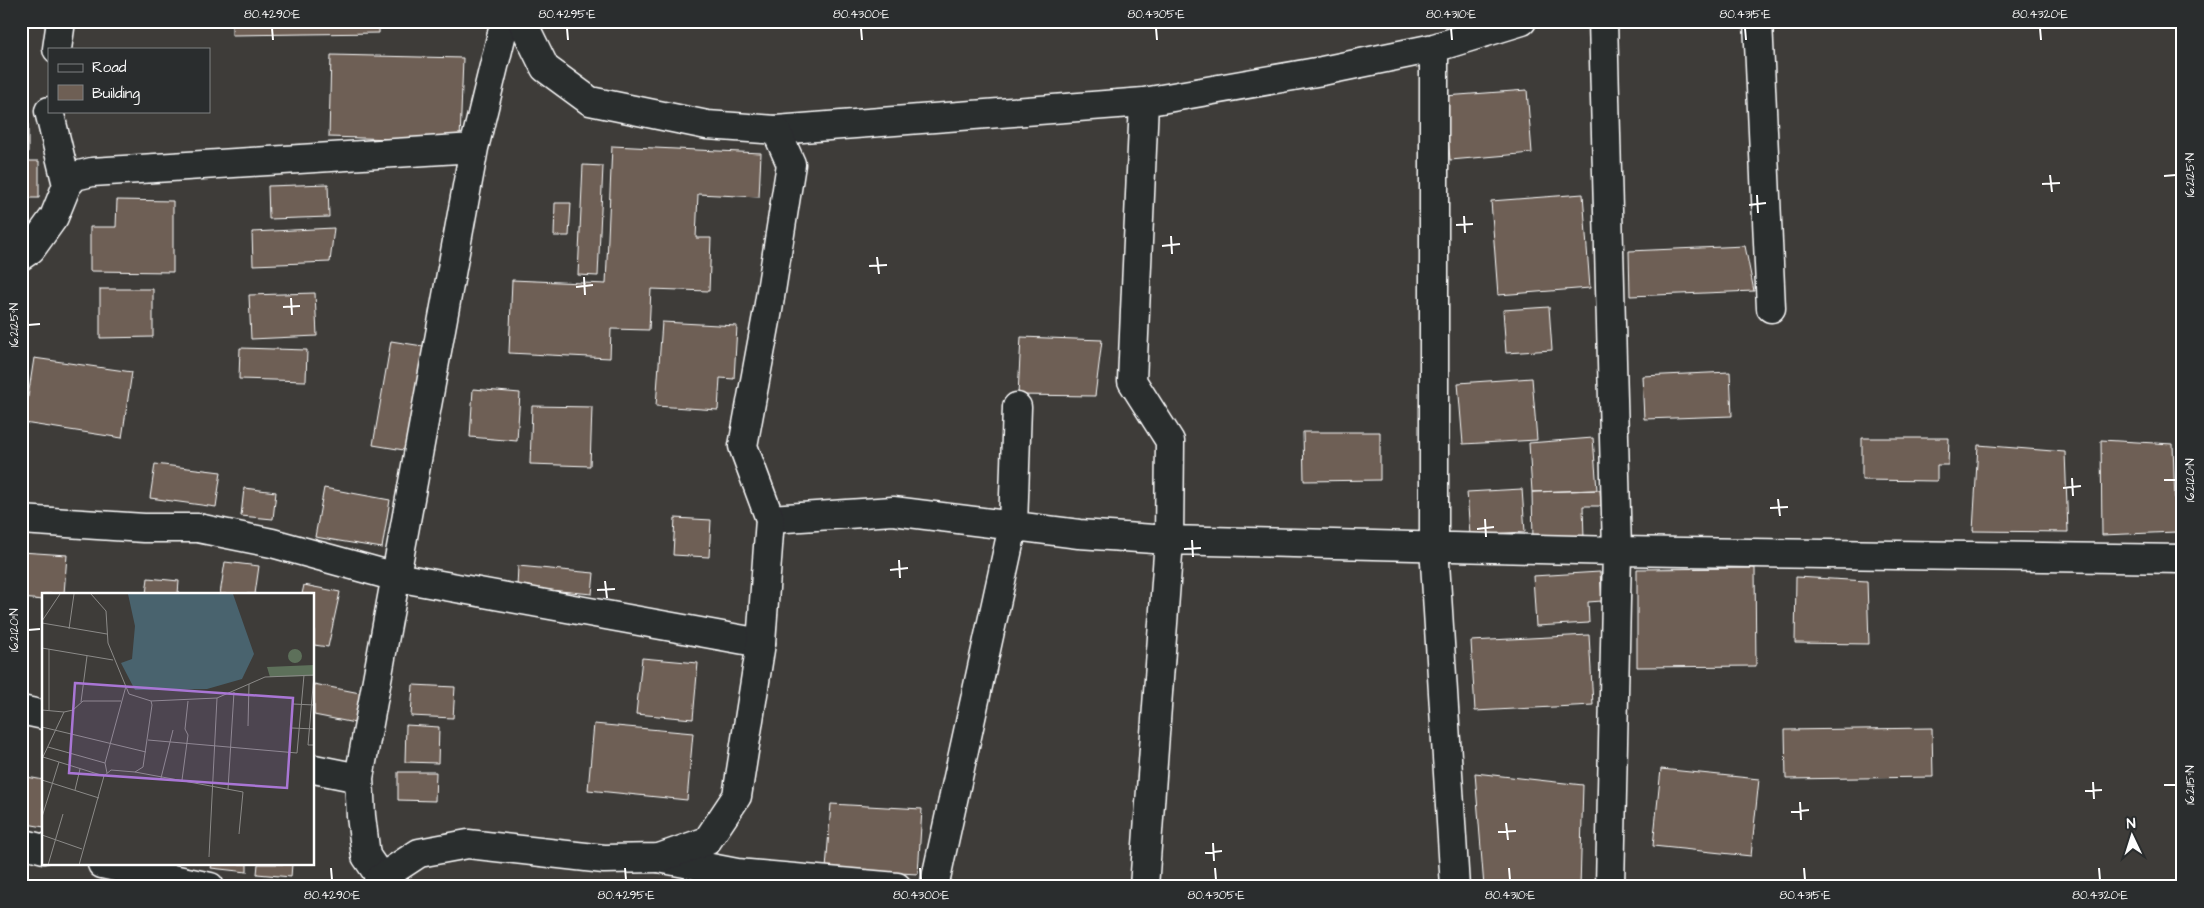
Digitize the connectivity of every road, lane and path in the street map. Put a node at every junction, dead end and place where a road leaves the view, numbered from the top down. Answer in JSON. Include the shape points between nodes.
{"nodes":[{"id":1,"x":61,"y":21,"type":"edge"},
{"id":2,"x":505,"y":21,"type":"edge"},
{"id":3,"x":522,"y":21,"type":"edge"},
{"id":4,"x":1522,"y":21,"type":"edge"},
{"id":5,"x":1604,"y":21,"type":"edge"},
{"id":6,"x":1758,"y":21,"type":"edge"},
{"id":7,"x":58,"y":48,"type":"edge"},
{"id":8,"x":1434,"y":48,"type":"junction"},
{"id":9,"x":1144,"y":102,"type":"junction"},
{"id":10,"x":49,"y":112,"type":"edge"},
{"id":11,"x":776,"y":130,"type":"junction"},
{"id":12,"x":474,"y":148,"type":"junction"},
{"id":13,"x":67,"y":185,"type":"junction"},
{"id":14,"x":21,"y":256,"type":"edge"},
{"id":15,"x":1771,"y":308,"type":"dead end"},
{"id":16,"x":1017,"y":407,"type":"dead end"},
{"id":17,"x":21,"y":520,"type":"edge"},
{"id":18,"x":770,"y":520,"type":"junction"},
{"id":19,"x":1014,"y":526,"type":"junction"},
{"id":20,"x":1170,"y":540,"type":"junction"},
{"id":21,"x":1434,"y":546,"type":"junction"},
{"id":22,"x":1617,"y":551,"type":"junction"},
{"id":23,"x":2183,"y":559,"type":"edge"},
{"id":24,"x":396,"y":577,"type":"junction"},
{"id":25,"x":761,"y":643,"type":"junction"},
{"id":26,"x":21,"y":710,"type":"edge"},
{"id":27,"x":42,"y":715,"type":"edge"},
{"id":28,"x":315,"y":769,"type":"edge"},
{"id":29,"x":359,"y":778,"type":"junction"},
{"id":30,"x":21,"y":843,"type":"edge"},
{"id":31,"x":42,"y":848,"type":"edge"},
{"id":32,"x":660,"y":858,"type":"junction"},
{"id":33,"x":103,"y":872,"type":"edge"},
{"id":34,"x":378,"y":882,"type":"edge"},
{"id":35,"x":210,"y":887,"type":"edge"},
{"id":36,"x":897,"y":887,"type":"edge"},
{"id":37,"x":934,"y":887,"type":"edge"},
{"id":38,"x":1144,"y":887,"type":"edge"},
{"id":39,"x":1455,"y":887,"type":"edge"},
{"id":40,"x":1610,"y":887,"type":"edge"}],
"edges":[{"from":1,"to":7,"type":"street"},
{"from":2,"to":12,"type":"street"},
{"from":3,"to":11,"type":"street","via":[[545,68],[590,101],[707,125]]},
{"from":4,"to":8,"type":"street"},
{"from":5,"to":22,"type":"street"},
{"from":6,"to":15,"type":"street"},
{"from":8,"to":9,"type":"street"},
{"from":8,"to":21,"type":"street"},
{"from":9,"to":11,"type":"street"},
{"from":9,"to":20,"type":"street","via":[[1132,381],[1170,441]]},
{"from":10,"to":13,"type":"street"},
{"from":11,"to":18,"type":"street","via":[[791,164],[743,446]]},
{"from":12,"to":13,"type":"street","via":[[92,172],[75,176]]},
{"from":12,"to":24,"type":"street"},
{"from":13,"to":14,"type":"street","via":[[54,217]]},
{"from":16,"to":19,"type":"street"},
{"from":17,"to":24,"type":"street","via":[[198,528],[272,543]]},
{"from":18,"to":19,"type":"street","via":[[893,511]]},
{"from":18,"to":25,"type":"street"},
{"from":19,"to":20,"type":"street"},
{"from":19,"to":37,"type":"street"},
{"from":20,"to":21,"type":"street"},
{"from":20,"to":38,"type":"street"},
{"from":21,"to":22,"type":"street"},
{"from":21,"to":39,"type":"street"},
{"from":22,"to":23,"type":"street"},
{"from":22,"to":40,"type":"street"},
{"from":24,"to":25,"type":"street"},
{"from":24,"to":29,"type":"street"},
{"from":25,"to":32,"type":"street","via":[[736,796],[707,841]]},
{"from":26,"to":27,"type":"street"},
{"from":28,"to":29,"type":"street"},
{"from":29,"to":34,"type":"street","via":[[366,856]]},
{"from":30,"to":31,"type":"street"},
{"from":32,"to":34,"type":"street","via":[[604,859],[468,844],[419,853]]},
{"from":32,"to":36,"type":"street","via":[[737,873]]},
{"from":33,"to":35,"type":"street"}]}
